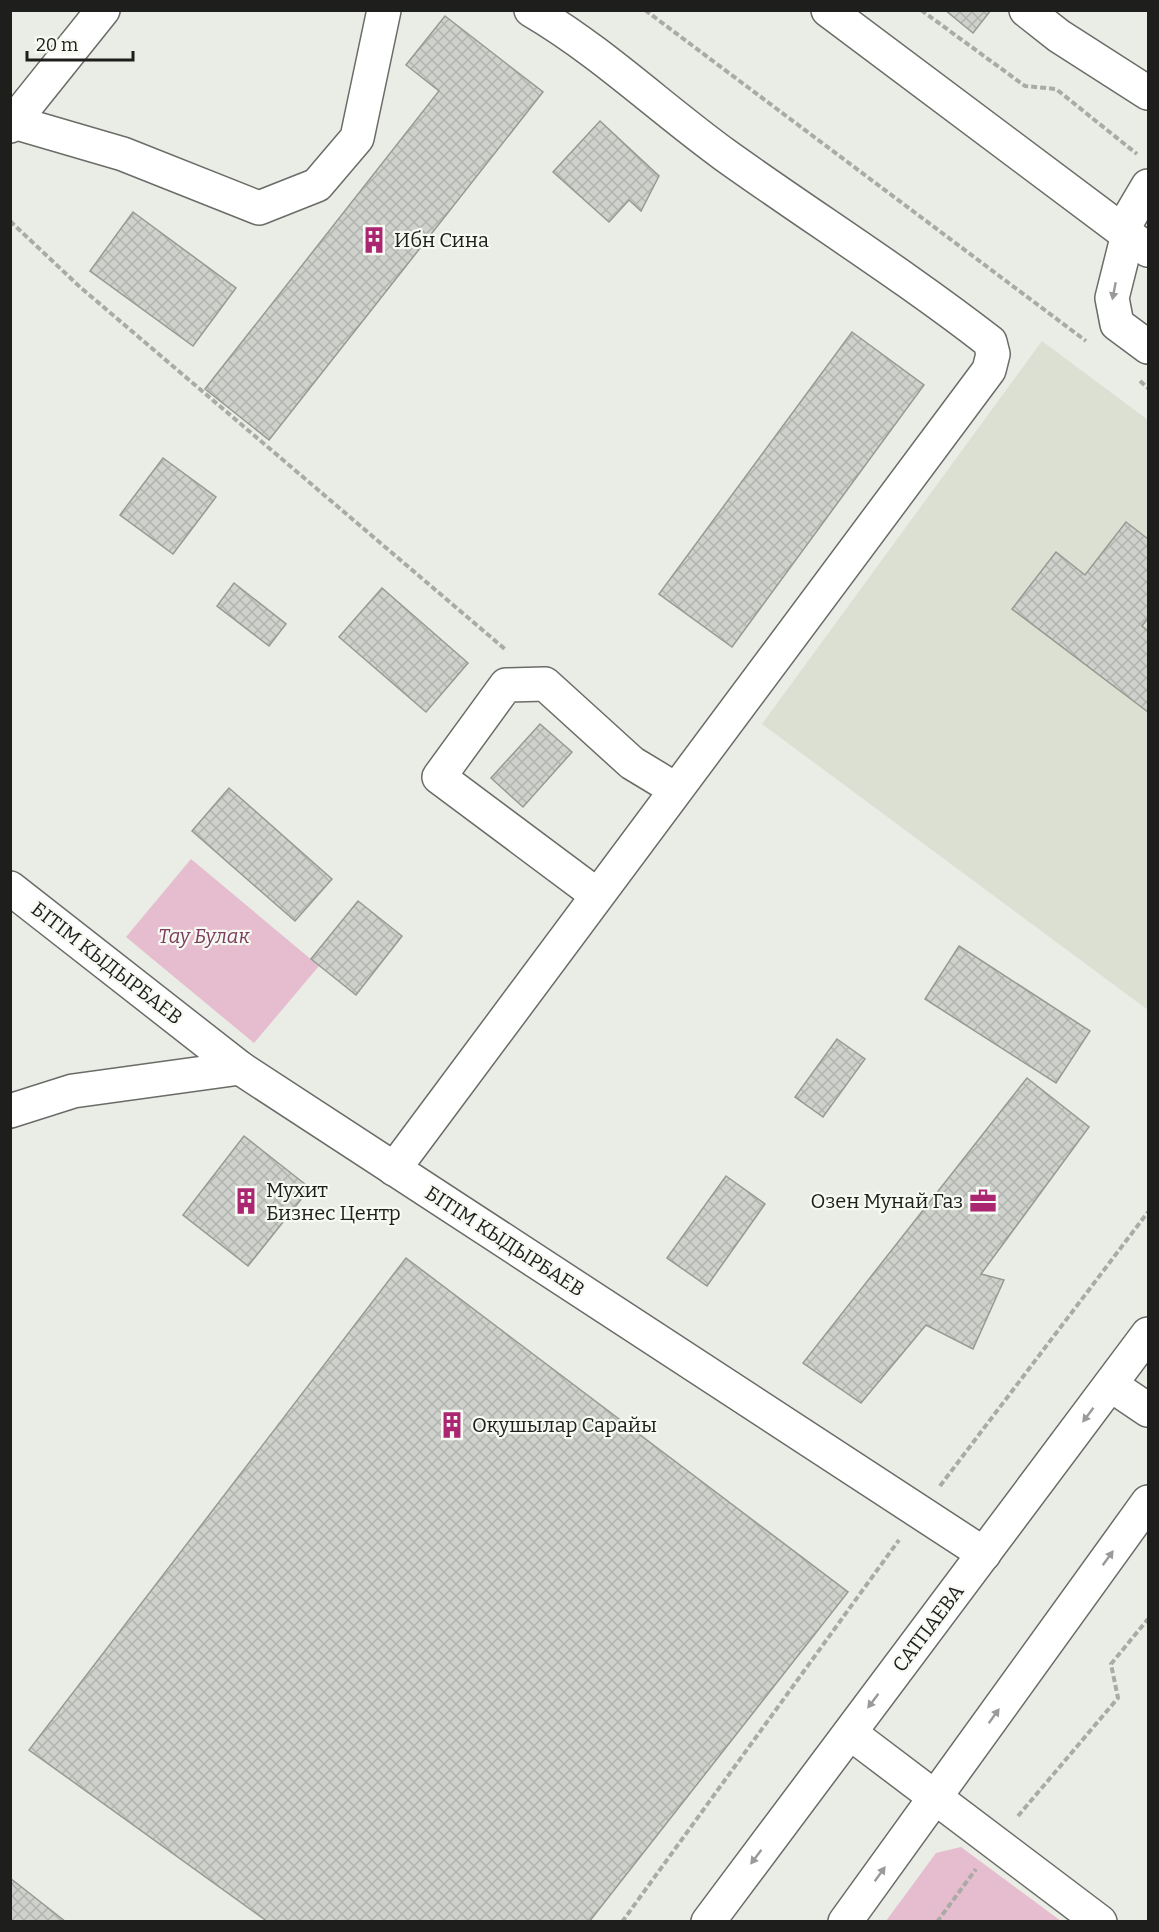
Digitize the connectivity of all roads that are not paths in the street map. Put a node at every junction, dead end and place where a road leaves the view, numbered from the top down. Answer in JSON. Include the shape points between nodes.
{"nodes":[{"id":1,"x":384,"y":10,"type":"edge"},
{"id":2,"x":531,"y":10,"type":"edge"},
{"id":3,"x":828,"y":10,"type":"edge"},
{"id":4,"x":1026,"y":10,"type":"edge"},
{"id":5,"x":88,"y":16,"type":"edge"},
{"id":6,"x":1149,"y":93,"type":"edge"},
{"id":7,"x":12,"y":123,"type":"edge"},
{"id":8,"x":1144,"y":170,"type":"edge"},
{"id":9,"x":1133,"y":238,"type":"edge"},
{"id":10,"x":1149,"y":346,"type":"edge"},
{"id":11,"x":675,"y":789,"type":"junction"},
{"id":12,"x":10,"y":888,"type":"edge"},
{"id":13,"x":597,"y":895,"type":"junction"},
{"id":14,"x":240,"y":1068,"type":"junction"},
{"id":15,"x":10,"y":1111,"type":"edge"},
{"id":16,"x":394,"y":1168,"type":"junction"},
{"id":17,"x":1149,"y":1334,"type":"edge"},
{"id":18,"x":1111,"y":1385,"type":"junction"},
{"id":19,"x":1149,"y":1410,"type":"edge"},
{"id":20,"x":1149,"y":1502,"type":"edge"},
{"id":21,"x":984,"y":1554,"type":"junction"},
{"id":22,"x":850,"y":1733,"type":"junction"},
{"id":23,"x":936,"y":1797,"type":"junction"},
{"id":24,"x":708,"y":1922,"type":"edge"},
{"id":25,"x":845,"y":1922,"type":"edge"},
{"id":26,"x":1100,"y":1922,"type":"edge"}],
"edges":[{"from":1,"to":7,"type":"street","via":[[357,138],[317,185],[259,208],[123,154]]},
{"from":2,"to":11,"type":"street","via":[[572,34],[724,154],[918,286],[990,342],[993,354],[988,370]]},
{"from":3,"to":9,"type":"street"},
{"from":4,"to":6,"type":"street","via":[[1059,36]]},
{"from":5,"to":7,"type":"street"},
{"from":8,"to":9,"type":"street"},
{"from":9,"to":10,"type":"street","one_way":true,"via":[[1112,298],[1117,324]]},
{"from":11,"to":13,"type":"street"},
{"from":11,"to":13,"type":"street","via":[[632,763],[545,684],[506,686],[439,777]]},
{"from":12,"to":14,"type":"street","name":"БIТIМ КЫДЫРБАЕВ"},
{"from":13,"to":16,"type":"street"},
{"from":14,"to":15,"type":"street","via":[[72,1091]]},
{"from":14,"to":16,"type":"street","name":"БIТIМ КЫДЫРБАЕВ"},
{"from":16,"to":21,"type":"street","name":"БIТIМ КЫДЫРБАЕВ"},
{"from":17,"to":18,"type":"street","name":"САТПАЕВА"},
{"from":18,"to":19,"type":"street"},
{"from":18,"to":21,"type":"street","name":"САТПАЕВА","one_way":true},
{"from":23,"to":20,"type":"street","one_way":true},
{"from":21,"to":22,"type":"street","name":"САТПАЕВА","one_way":true},
{"from":22,"to":23,"type":"street"},
{"from":22,"to":24,"type":"street","name":"САТПАЕВА","one_way":true},
{"from":25,"to":23,"type":"street","one_way":true},
{"from":23,"to":26,"type":"street"}]}
